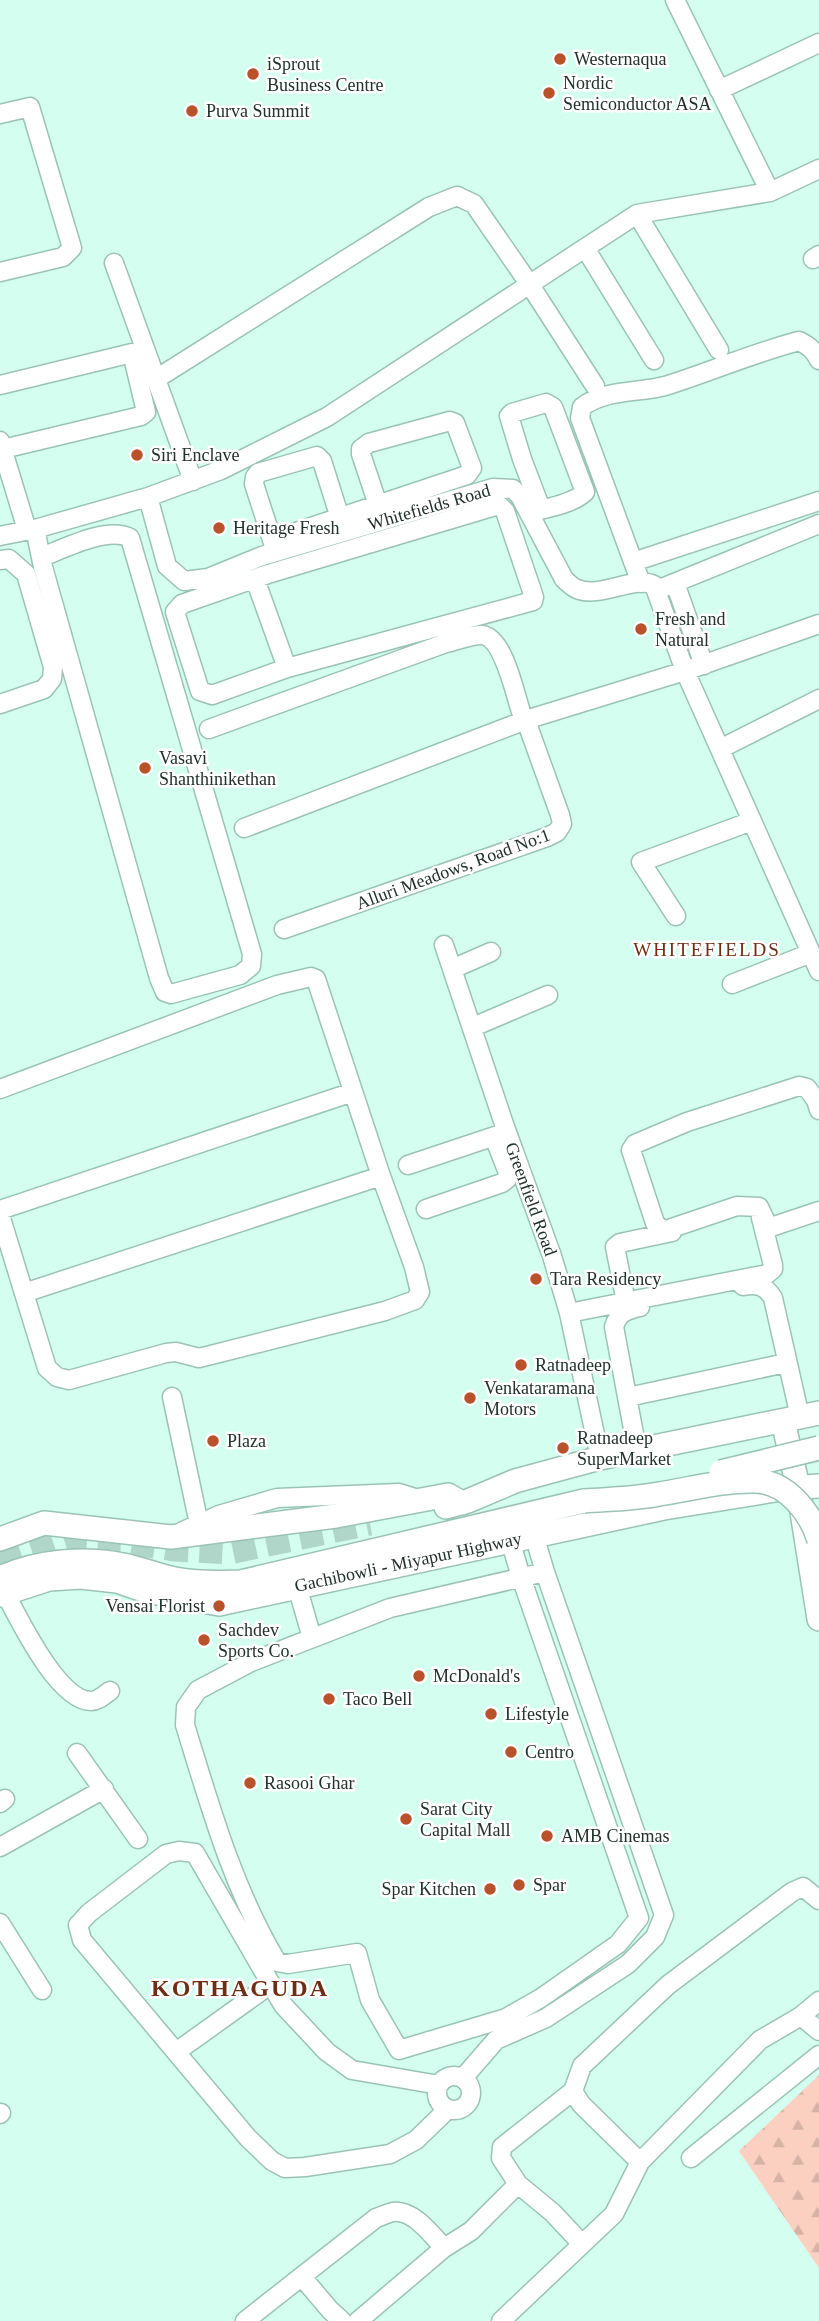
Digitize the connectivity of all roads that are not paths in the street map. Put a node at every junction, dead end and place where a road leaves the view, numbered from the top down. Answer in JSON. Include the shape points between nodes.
{"nodes":[{"id":1,"x":675,"y":0,"type":"edge"},
{"id":2,"x":819,"y":43,"type":"edge"},
{"id":3,"x":719,"y":90,"type":"junction"},
{"id":4,"x":0,"y":114,"type":"edge"},
{"id":5,"x":819,"y":169,"type":"edge"},
{"id":6,"x":770,"y":192,"type":"junction"},
{"id":7,"x":637,"y":214,"type":"junction"},
{"id":8,"x":585,"y":248,"type":"junction"},
{"id":9,"x":114,"y":263,"type":"dead end"},
{"id":10,"x":0,"y":272,"type":"edge"},
{"id":11,"x":530,"y":285,"type":"junction"},
{"id":12,"x":719,"y":350,"type":"dead end"},
{"id":13,"x":654,"y":360,"type":"dead end"},
{"id":14,"x":819,"y":360,"type":"edge"},
{"id":15,"x":156,"y":379,"type":"junction"},
{"id":16,"x":0,"y":384,"type":"edge"},
{"id":17,"x":595,"y":386,"type":"dead end"},
{"id":18,"x":1,"y":445,"type":"edge"},
{"id":19,"x":193,"y":481,"type":"junction"},
{"id":20,"x":148,"y":497,"type":"junction"},
{"id":21,"x":819,"y":501,"type":"edge"},
{"id":22,"x":535,"y":511,"type":"junction"},
{"id":23,"x":381,"y":513,"type":"junction"},
{"id":24,"x":340,"y":518,"type":"junction"},
{"id":25,"x":819,"y":524,"type":"edge"},
{"id":26,"x":31,"y":530,"type":"junction"},
{"id":27,"x":0,"y":536,"type":"edge"},
{"id":28,"x":270,"y":549,"type":"junction"},
{"id":29,"x":41,"y":557,"type":"junction"},
{"id":30,"x":0,"y":560,"type":"edge"},
{"id":31,"x":638,"y":561,"type":"junction"},
{"id":32,"x":238,"y":566,"type":"junction"},
{"id":33,"x":256,"y":578,"type":"junction"},
{"id":34,"x":675,"y":583,"type":"junction"},
{"id":35,"x":649,"y":586,"type":"junction"},
{"id":36,"x":819,"y":624,"type":"edge"},
{"id":37,"x":704,"y":665,"type":"junction"},
{"id":38,"x":287,"y":668,"type":"junction"},
{"id":39,"x":685,"y":671,"type":"junction"},
{"id":40,"x":819,"y":699,"type":"edge"},
{"id":41,"x":0,"y":704,"type":"edge"},
{"id":42,"x":525,"y":720,"type":"junction"},
{"id":43,"x":209,"y":729,"type":"dead end"},
{"id":44,"x":720,"y":749,"type":"junction"},
{"id":45,"x":752,"y":821,"type":"junction"},
{"id":46,"x":244,"y":828,"type":"dead end"},
{"id":47,"x":676,"y":916,"type":"dead end"},
{"id":48,"x":284,"y":929,"type":"dead end"},
{"id":49,"x":444,"y":945,"type":"dead end"},
{"id":50,"x":491,"y":952,"type":"dead end"},
{"id":51,"x":816,"y":960,"type":"edge"},
{"id":52,"x":452,"y":970,"type":"junction"},
{"id":53,"x":732,"y":984,"type":"dead end"},
{"id":54,"x":548,"y":995,"type":"dead end"},
{"id":55,"x":473,"y":1027,"type":"junction"},
{"id":56,"x":0,"y":1089,"type":"edge"},
{"id":57,"x":353,"y":1092,"type":"junction"},
{"id":58,"x":818,"y":1103,"type":"edge"},
{"id":59,"x":502,"y":1139,"type":"junction"},
{"id":60,"x":408,"y":1165,"type":"dead end"},
{"id":61,"x":381,"y":1176,"type":"junction"},
{"id":62,"x":426,"y":1209,"type":"dead end"},
{"id":63,"x":819,"y":1211,"type":"edge"},
{"id":64,"x":0,"y":1213,"type":"edge"},
{"id":65,"x":24,"y":1293,"type":"junction"},
{"id":66,"x":625,"y":1302,"type":"junction"},
{"id":67,"x":569,"y":1313,"type":"junction"},
{"id":68,"x":786,"y":1363,"type":"junction"},
{"id":69,"x":172,"y":1397,"type":"dead end"},
{"id":70,"x":628,"y":1397,"type":"junction"},
{"id":71,"x":807,"y":1420,"type":"edge"},
{"id":72,"x":819,"y":1448,"type":"edge"},
{"id":73,"x":637,"y":1450,"type":"junction"},
{"id":74,"x":600,"y":1458,"type":"junction"},
{"id":75,"x":808,"y":1486,"type":"edge"},
{"id":76,"x":422,"y":1500,"type":"junction"},
{"id":77,"x":584,"y":1501,"type":"junction"},
{"id":78,"x":462,"y":1503,"type":"junction"},
{"id":79,"x":199,"y":1524,"type":"junction"},
{"id":80,"x":370,"y":1524,"type":"tunnel mouth"},
{"id":81,"x":534,"y":1535,"type":"junction"},
{"id":82,"x":171,"y":1537,"type":"junction"},
{"id":83,"x":0,"y":1539,"type":"edge"},
{"id":84,"x":510,"y":1540,"type":"junction"},
{"id":85,"x":819,"y":1540,"type":"edge"},
{"id":86,"x":545,"y":1572,"type":"junction"},
{"id":87,"x":521,"y":1577,"type":"junction"},
{"id":88,"x":298,"y":1586,"type":"junction"},
{"id":89,"x":2,"y":1589,"type":"edge"},
{"id":90,"x":819,"y":1619,"type":"edge"},
{"id":91,"x":312,"y":1639,"type":"junction"},
{"id":92,"x":110,"y":1691,"type":"dead end"},
{"id":93,"x":77,"y":1753,"type":"dead end"},
{"id":94,"x":104,"y":1789,"type":"junction"},
{"id":95,"x":138,"y":1839,"type":"dead end"},
{"id":96,"x":0,"y":1847,"type":"edge"},
{"id":97,"x":819,"y":1900,"type":"edge"},
{"id":98,"x":664,"y":1915,"type":"junction"},
{"id":99,"x":639,"y":1918,"type":"junction"},
{"id":100,"x":3,"y":1931,"type":"edge"},
{"id":101,"x":271,"y":1984,"type":"junction"},
{"id":102,"x":42,"y":1990,"type":"dead end"},
{"id":103,"x":819,"y":2001,"type":"edge"},
{"id":104,"x":802,"y":2016,"type":"junction"},
{"id":105,"x":819,"y":2031,"type":"edge"},
{"id":106,"x":176,"y":2052,"type":"junction"},
{"id":107,"x":819,"y":2055,"type":"edge"},
{"id":108,"x":463,"y":2078,"type":"junction"},
{"id":109,"x":439,"y":2085,"type":"junction"},
{"id":110,"x":573,"y":2091,"type":"junction"},
{"id":111,"x":448,"y":2109,"type":"junction"},
{"id":112,"x":691,"y":2158,"type":"dead end"},
{"id":113,"x":640,"y":2161,"type":"junction"},
{"id":114,"x":518,"y":2184,"type":"junction"},
{"id":115,"x":582,"y":2244,"type":"junction"},
{"id":116,"x":444,"y":2248,"type":"junction"},
{"id":117,"x":302,"y":2277,"type":"junction"},
{"id":118,"x":246,"y":2321,"type":"edge"},
{"id":119,"x":342,"y":2321,"type":"edge"},
{"id":120,"x":358,"y":2321,"type":"edge"},
{"id":121,"x":500,"y":2321,"type":"edge"}],
"edges":[{"from":1,"to":3,"type":"street"},
{"from":2,"to":3,"type":"street"},
{"from":3,"to":6,"type":"street"},
{"from":4,"to":10,"type":"street","via":[[30,107],[72,248],[63,257]]},
{"from":5,"to":6,"type":"street"},
{"from":6,"to":7,"type":"street"},
{"from":7,"to":8,"type":"street"},
{"from":7,"to":12,"type":"street"},
{"from":8,"to":11,"type":"street"},
{"from":8,"to":13,"type":"street"},
{"from":9,"to":15,"type":"street"},
{"from":11,"to":15,"type":"street","via":[[474,204],[457,197],[429,206]]},
{"from":11,"to":17,"type":"street"},
{"from":11,"to":19,"type":"street","via":[[327,417]]},
{"from":14,"to":31,"type":"street","via":[[799,341],[664,386],[620,393],[582,407],[580,418]]},
{"from":15,"to":19,"type":"street"},
{"from":16,"to":18,"type":"street","via":[[132,353],[146,412]]},
{"from":18,"to":26,"type":"street"},
{"from":19,"to":20,"type":"street"},
{"from":20,"to":26,"type":"street"},
{"from":20,"to":32,"type":"street","name":"Whitefields Road","via":[[167,566],[173,573],[184,581],[208,578]]},
{"from":21,"to":31,"type":"street"},
{"from":22,"to":22,"type":"street","via":[[509,416],[546,403],[553,407],[586,489],[583,495]]},
{"from":22,"to":23,"type":"street","name":"Whitefields Road","via":[[513,489],[504,487]]},
{"from":22,"to":35,"type":"street","name":"Whitefields Road","via":[[564,579],[575,589]]},
{"from":23,"to":23,"type":"street","via":[[471,472],[455,423],[362,449]]},
{"from":23,"to":24,"type":"street"},
{"from":23,"to":28,"type":"street","name":"Whitefields Road"},
{"from":24,"to":28,"type":"street"},
{"from":24,"to":28,"type":"street","via":[[317,456],[263,472],[254,484]]},
{"from":25,"to":34,"type":"street","name":"Whitefields Road"},
{"from":26,"to":27,"type":"street"},
{"from":26,"to":29,"type":"street"},
{"from":28,"to":32,"type":"street","name":"Whitefields Road"},
{"from":28,"to":33,"type":"street"},
{"from":29,"to":29,"type":"street","via":[[165,992],[240,975],[251,966],[252,954],[130,538],[122,533],[102,535]]},
{"from":30,"to":41,"type":"street","via":[[9,559],[26,574],[53,667],[52,679],[44,689]]},
{"from":31,"to":35,"type":"street"},
{"from":32,"to":33,"type":"street"},
{"from":33,"to":38,"type":"street"},
{"from":33,"to":38,"type":"street","via":[[182,604],[175,612],[200,691],[212,695]]},
{"from":33,"to":38,"type":"street","via":[[499,505],[505,511],[534,597],[529,603]]},
{"from":34,"to":35,"type":"street","name":"Whitefields Road"},
{"from":34,"to":37,"type":"street"},
{"from":35,"to":39,"type":"street"},
{"from":36,"to":37,"type":"street"},
{"from":37,"to":39,"type":"street"},
{"from":39,"to":42,"type":"street"},
{"from":39,"to":44,"type":"street"},
{"from":40,"to":44,"type":"street"},
{"from":42,"to":43,"type":"street","name":"Alluri Meadows, Road No:1","via":[[500,648],[481,635],[446,643]]},
{"from":42,"to":46,"type":"street"},
{"from":42,"to":48,"type":"street","name":"Alluri Meadows, Road No:1","via":[[560,815],[562,824],[557,832]]},
{"from":44,"to":45,"type":"street"},
{"from":45,"to":47,"type":"street","via":[[641,862]]},
{"from":45,"to":51,"type":"street"},
{"from":49,"to":52,"type":"street","name":"Greenfield Road"},
{"from":50,"to":52,"type":"street"},
{"from":51,"to":53,"type":"street"},
{"from":52,"to":55,"type":"street","name":"Greenfield Road"},
{"from":54,"to":55,"type":"street"},
{"from":55,"to":59,"type":"street","name":"Greenfield Road"},
{"from":56,"to":57,"type":"street","via":[[277,985],[311,977],[318,983]]},
{"from":57,"to":61,"type":"street"},
{"from":57,"to":64,"type":"street"},
{"from":58,"to":63,"type":"street","via":[[807,1088],[799,1086],[687,1122],[635,1144],[631,1150],[655,1223],[663,1231],[744,1205],[759,1207],[771,1227]]},
{"from":59,"to":60,"type":"street"},
{"from":59,"to":62,"type":"street","via":[[508,1173],[505,1181]]},
{"from":59,"to":67,"type":"street","name":"Greenfield Road","via":[[550,1249]]},
{"from":61,"to":65,"type":"street"},
{"from":61,"to":65,"type":"street","via":[[420,1292],[415,1300],[385,1311],[199,1358],[166,1353],[69,1380],[47,1368]]},
{"from":64,"to":65,"type":"street"},
{"from":66,"to":66,"type":"street","via":[[767,1274],[773,1265],[761,1218],[749,1215],[617,1245]]},
{"from":66,"to":67,"type":"street"},
{"from":67,"to":74,"type":"street","name":"Greenfield Road"},
{"from":68,"to":70,"type":"street"},
{"from":68,"to":70,"type":"street","via":[[773,1298],[764,1287],[750,1284],[631,1309],[622,1312],[614,1327]]},
{"from":68,"to":71,"type":"street"},
{"from":69,"to":79,"type":"street"},
{"from":70,"to":73,"type":"street"},
{"from":71,"to":73,"type":"main road"},
{"from":71,"to":75,"type":"main road"},
{"from":72,"to":77,"type":"main road","bridge":true},
{"from":73,"to":74,"type":"main road"},
{"from":74,"to":78,"type":"main road","via":[[515,1480]]},
{"from":75,"to":81,"type":"main road","name":"Gachibowli - Miyapur Highway","via":[[664,1508]]},
{"from":75,"to":90,"type":"main road"},
{"from":76,"to":78,"type":"main road","via":[[448,1495]]},
{"from":76,"to":79,"type":"street","via":[[399,1493],[277,1498]]},
{"from":76,"to":82,"type":"main road","via":[[336,1517]]},
{"from":77,"to":85,"type":"main road","bridge":true,"via":[[758,1481],[792,1497],[810,1518]]},
{"from":77,"to":89,"type":"main road","via":[[241,1582],[176,1579],[122,1565],[85,1562],[18,1570]]},
{"from":78,"to":80,"type":"main road"},
{"from":79,"to":82,"type":"street"},
{"from":81,"to":84,"type":"main road","name":"Gachibowli - Miyapur Highway"},
{"from":81,"to":86,"type":"street"},
{"from":82,"to":83,"type":"main road","via":[[44,1523]]},
{"from":84,"to":87,"type":"street"},
{"from":84,"to":88,"type":"main road","name":"Gachibowli - Miyapur Highway"},
{"from":86,"to":87,"type":"street"},
{"from":86,"to":98,"type":"street"},
{"from":87,"to":91,"type":"street","via":[[390,1608]]},
{"from":87,"to":99,"type":"street"},
{"from":88,"to":89,"type":"main road","name":"Gachibowli - Miyapur Highway","via":[[219,1604],[81,1577]]},
{"from":88,"to":91,"type":"street"},
{"from":89,"to":92,"type":"street","via":[[47,1665],[70,1692],[95,1701]]},
{"from":91,"to":99,"type":"street","via":[[251,1662],[198,1690],[186,1707],[185,1726],[221,1844],[277,1962],[357,1953],[370,2000],[399,2050],[506,2018],[618,1944]]},
{"from":93,"to":94,"type":"street"},
{"from":94,"to":95,"type":"street"},
{"from":94,"to":96,"type":"street"},
{"from":97,"to":110,"type":"street","via":[[803,1887],[792,1892],[668,1986],[582,2066]]},
{"from":98,"to":99,"type":"street"},
{"from":98,"to":108,"type":"street","via":[[655,1937],[628,1964],[546,2018],[496,2040]]},
{"from":100,"to":102,"type":"street"},
{"from":101,"to":106,"type":"street"},
{"from":101,"to":106,"type":"street","via":[[195,1853],[166,1854],[78,1925],[82,1940]]},
{"from":101,"to":109,"type":"street","via":[[318,2043],[352,2070]]},
{"from":103,"to":104,"type":"street"},
{"from":104,"to":105,"type":"street"},
{"from":104,"to":113,"type":"street","via":[[760,2040]]},
{"from":106,"to":111,"type":"street","via":[[248,2138],[285,2168],[390,2154],[416,2140]]},
{"from":107,"to":112,"type":"street"},
{"from":108,"to":109,"type":"street","via":[[446,2077]]},
{"from":108,"to":111,"type":"street","via":[[470,2086],[469,2102]]},
{"from":109,"to":111,"type":"street","via":[[439,2102]]},
{"from":110,"to":113,"type":"street"},
{"from":110,"to":114,"type":"street","via":[[502,2147],[501,2158]]},
{"from":113,"to":115,"type":"street","via":[[614,2214]]},
{"from":114,"to":115,"type":"street"},
{"from":114,"to":116,"type":"street","via":[[471,2231]]},
{"from":115,"to":121,"type":"street"},
{"from":116,"to":117,"type":"street","via":[[408,2215],[395,2211],[376,2218]]},
{"from":116,"to":120,"type":"street"},
{"from":117,"to":118,"type":"street"},
{"from":117,"to":119,"type":"street"}]}
